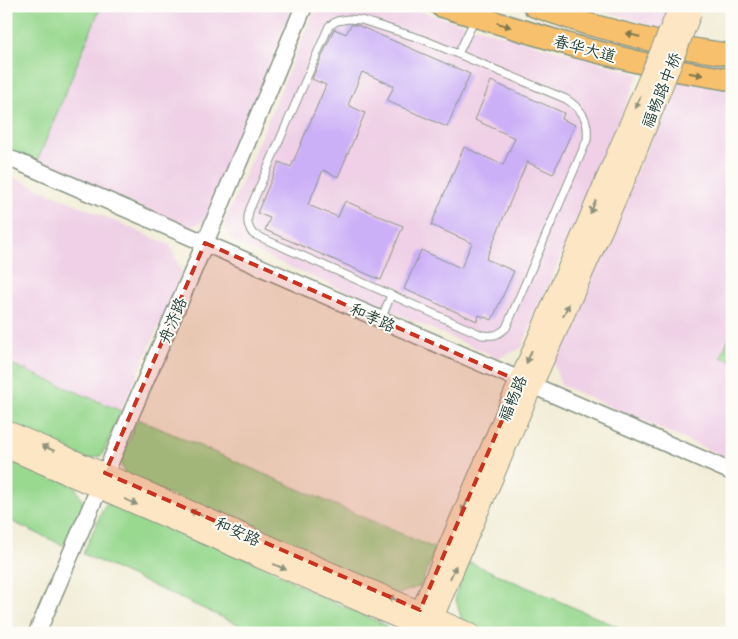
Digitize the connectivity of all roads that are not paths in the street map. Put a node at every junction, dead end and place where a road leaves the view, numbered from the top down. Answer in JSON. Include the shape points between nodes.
{"nodes":[{"id":1,"x":304,"y":6,"type":"edge"},
{"id":2,"x":441,"y":6,"type":"edge"},
{"id":3,"x":534,"y":6,"type":"edge"},
{"id":4,"x":686,"y":8,"type":"edge"},
{"id":5,"x":476,"y":17,"type":"junction"},
{"id":6,"x":458,"y":54,"type":"junction"},
{"id":7,"x":732,"y":55,"type":"edge"},
{"id":8,"x":732,"y":80,"type":"edge"},
{"id":9,"x":9,"y":158,"type":"edge"},
{"id":10,"x":621,"y":166,"type":"joint"},
{"id":11,"x":205,"y":243,"type":"junction"},
{"id":12,"x":391,"y":295,"type":"junction"},
{"id":13,"x":380,"y":320,"type":"junction"},
{"id":14,"x":525,"y":384,"type":"junction"},
{"id":15,"x":6,"y":430,"type":"edge"},
{"id":16,"x":6,"y":448,"type":"edge"},
{"id":17,"x":732,"y":472,"type":"edge"},
{"id":18,"x":102,"y":480,"type":"junction"},
{"id":19,"x":424,"y":626,"type":"edge"},
{"id":20,"x":37,"y":633,"type":"edge"},
{"id":21,"x":470,"y":633,"type":"edge"}],
"edges":[{"from":1,"to":11,"type":"street","name":"舟济路"},
{"from":2,"to":5,"type":"main road","name":"春华大道"},
{"from":7,"to":3,"type":"main road","name":"春华大道","one_way":true,"via":[[673,46]]},
{"from":4,"to":10,"type":"main road","name":"福畅路中桥","bridge":true},
{"from":5,"to":6,"type":"lane"},
{"from":5,"to":8,"type":"main road","name":"春华大道","one_way":true,"via":[[653,66]]},
{"from":6,"to":12,"type":"lane","via":[[576,106],[586,122],[586,140],[506,328],[500,334],[482,335]]},
{"from":6,"to":12,"type":"lane","via":[[360,20],[337,21],[329,26],[249,211],[248,228],[253,234]]},
{"from":9,"to":11,"type":"street","name":"和孝路"},
{"from":10,"to":14,"type":"main road","name":"福畅路"},
{"from":11,"to":13,"type":"street","name":"和孝路"},
{"from":11,"to":18,"type":"street","name":"舟济路"},
{"from":12,"to":13,"type":"lane"},
{"from":13,"to":14,"type":"street","name":"和孝路"},
{"from":14,"to":17,"type":"street","name":"和孝路"},
{"from":14,"to":19,"type":"main road","name":"福畅路"},
{"from":18,"to":15,"type":"main road","name":"和安路","one_way":true},
{"from":16,"to":18,"type":"main road","name":"和安路"},
{"from":18,"to":19,"type":"main road","name":"和安路"},
{"from":18,"to":20,"type":"street","name":"舟济路"},
{"from":19,"to":21,"type":"main road","name":"和安路"}]}
